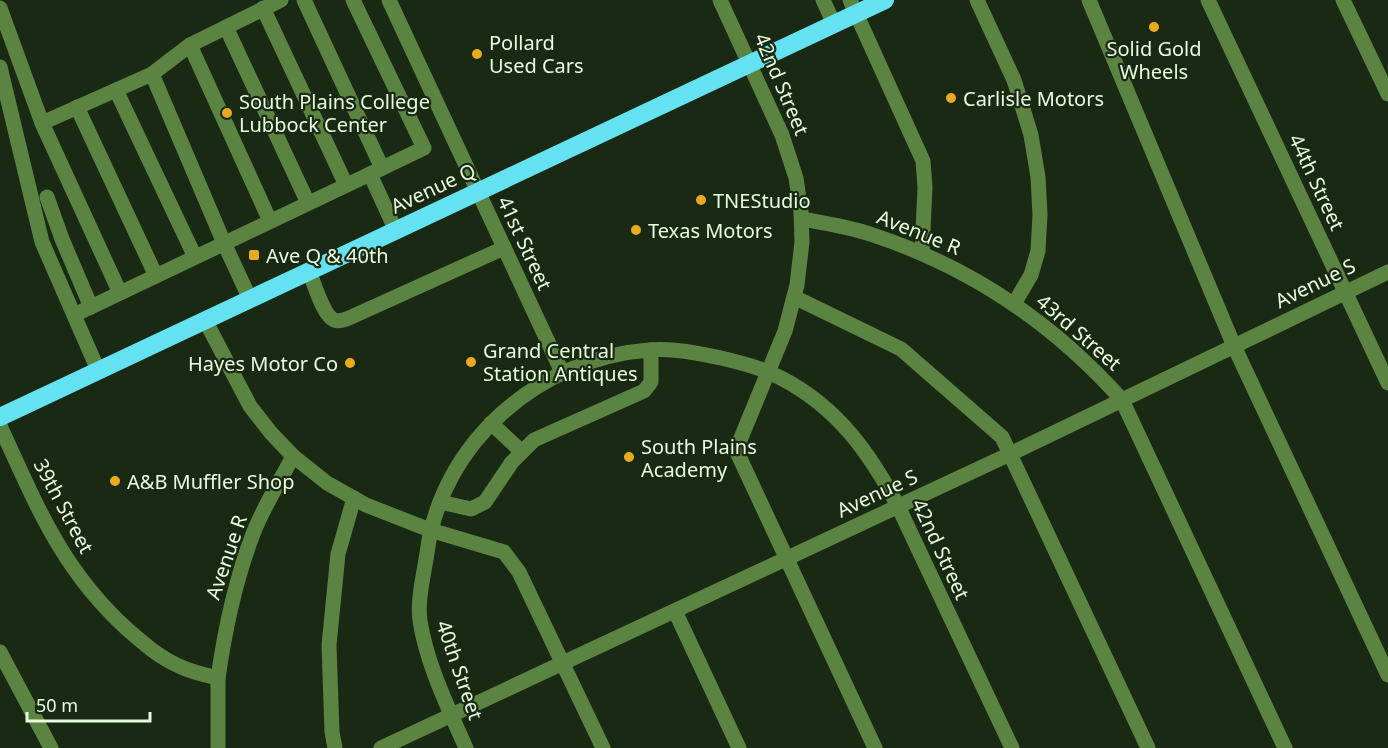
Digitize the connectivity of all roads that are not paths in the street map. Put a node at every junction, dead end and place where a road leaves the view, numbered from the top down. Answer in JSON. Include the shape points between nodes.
{"nodes":[{"id":1,"x":280,"y":0,"type":"edge"},
{"id":2,"x":304,"y":0,"type":"edge"},
{"id":3,"x":353,"y":0,"type":"edge"},
{"id":4,"x":389,"y":0,"type":"edge"},
{"id":5,"x":720,"y":0,"type":"edge"},
{"id":6,"x":823,"y":0,"type":"edge"},
{"id":7,"x":885,"y":0,"type":"edge"},
{"id":8,"x":977,"y":0,"type":"edge"},
{"id":9,"x":1089,"y":0,"type":"edge"},
{"id":10,"x":1208,"y":0,"type":"edge"},
{"id":11,"x":1343,"y":0,"type":"edge"},
{"id":12,"x":853,"y":7,"type":"edge"},
{"id":13,"x":0,"y":8,"type":"edge"},
{"id":14,"x":263,"y":9,"type":"junction"},
{"id":15,"x":834,"y":24,"type":"junction"},
{"id":16,"x":226,"y":27,"type":"junction"},
{"id":17,"x":190,"y":45,"type":"junction"},
{"id":18,"x":750,"y":63,"type":"junction"},
{"id":19,"x":0,"y":67,"type":"edge"},
{"id":20,"x":152,"y":74,"type":"junction"},
{"id":21,"x":116,"y":90,"type":"junction"},
{"id":22,"x":1388,"y":94,"type":"edge"},
{"id":23,"x":77,"y":107,"type":"junction"},
{"id":24,"x":42,"y":123,"type":"junction"},
{"id":25,"x":376,"y":171,"type":"junction"},
{"id":26,"x":346,"y":185,"type":"junction"},
{"id":27,"x":478,"y":192,"type":"junction"},
{"id":28,"x":47,"y":197,"type":"dead end"},
{"id":29,"x":308,"y":203,"type":"junction"},
{"id":30,"x":802,"y":219,"type":"junction"},
{"id":31,"x":270,"y":221,"type":"junction"},
{"id":32,"x":396,"y":231,"type":"junction"},
{"id":33,"x":224,"y":243,"type":"junction"},
{"id":34,"x":504,"y":248,"type":"junction"},
{"id":35,"x":922,"y":252,"type":"junction"},
{"id":36,"x":195,"y":257,"type":"junction"},
{"id":37,"x":309,"y":271,"type":"junction"},
{"id":38,"x":1388,"y":272,"type":"edge"},
{"id":39,"x":156,"y":276,"type":"junction"},
{"id":40,"x":1345,"y":291,"type":"junction"},
{"id":41,"x":120,"y":293,"type":"junction"},
{"id":42,"x":794,"y":297,"type":"junction"},
{"id":43,"x":250,"y":299,"type":"junction"},
{"id":44,"x":1014,"y":304,"type":"junction"},
{"id":45,"x":91,"y":307,"type":"junction"},
{"id":46,"x":74,"y":315,"type":"junction"},
{"id":47,"x":205,"y":320,"type":"junction"},
{"id":48,"x":1234,"y":346,"type":"junction"},
{"id":49,"x":651,"y":350,"type":"junction"},
{"id":50,"x":98,"y":370,"type":"junction"},
{"id":51,"x":562,"y":372,"type":"junction"},
{"id":52,"x":768,"y":373,"type":"junction"},
{"id":53,"x":1388,"y":383,"type":"edge"},
{"id":54,"x":1122,"y":400,"type":"junction"},
{"id":55,"x":0,"y":417,"type":"edge"},
{"id":56,"x":491,"y":423,"type":"junction"},
{"id":57,"x":0,"y":426,"type":"edge"},
{"id":58,"x":522,"y":453,"type":"junction"},
{"id":59,"x":1010,"y":454,"type":"junction"},
{"id":60,"x":293,"y":456,"type":"junction"},
{"id":61,"x":354,"y":498,"type":"junction"},
{"id":62,"x":440,"y":502,"type":"junction"},
{"id":63,"x":898,"y":506,"type":"junction"},
{"id":64,"x":430,"y":530,"type":"junction"},
{"id":65,"x":788,"y":558,"type":"junction"},
{"id":66,"x":675,"y":611,"type":"junction"},
{"id":67,"x":0,"y":652,"type":"edge"},
{"id":68,"x":563,"y":663,"type":"junction"},
{"id":69,"x":1388,"y":675,"type":"edge"},
{"id":70,"x":218,"y":678,"type":"junction"},
{"id":71,"x":451,"y":715,"type":"junction"},
{"id":72,"x":51,"y":748,"type":"edge"},
{"id":73,"x":218,"y":748,"type":"edge"},
{"id":74,"x":335,"y":748,"type":"edge"},
{"id":75,"x":381,"y":748,"type":"edge"},
{"id":76,"x":466,"y":748,"type":"edge"},
{"id":77,"x":603,"y":748,"type":"edge"},
{"id":78,"x":739,"y":748,"type":"edge"},
{"id":79,"x":875,"y":748,"type":"edge"},
{"id":80,"x":1012,"y":748,"type":"edge"},
{"id":81,"x":1148,"y":748,"type":"edge"},
{"id":82,"x":1285,"y":748,"type":"edge"}],
"edges":[{"from":1,"to":14,"type":"street"},
{"from":2,"to":25,"type":"street"},
{"from":3,"to":25,"type":"street","via":[[424,148]]},
{"from":4,"to":27,"type":"street","name":"41st Street"},
{"from":5,"to":18,"type":"street","name":"42nd Street"},
{"from":6,"to":15,"type":"street"},
{"from":7,"to":12,"type":"highway","name":"Avenue Q"},
{"from":8,"to":44,"type":"street","name":"43rd Street","via":[[1014,80],[1031,135],[1038,177],[1038,251],[1031,275]]},
{"from":9,"to":48,"type":"street"},
{"from":10,"to":40,"type":"street","name":"44th Street"},
{"from":11,"to":22,"type":"street"},
{"from":12,"to":15,"type":"highway","name":"Avenue Q"},
{"from":12,"to":35,"type":"street","via":[[923,161]]},
{"from":13,"to":24,"type":"street"},
{"from":14,"to":16,"type":"street"},
{"from":14,"to":26,"type":"street"},
{"from":15,"to":18,"type":"highway","name":"Avenue Q"},
{"from":16,"to":17,"type":"street"},
{"from":16,"to":29,"type":"street"},
{"from":17,"to":20,"type":"street"},
{"from":17,"to":31,"type":"street"},
{"from":18,"to":27,"type":"highway","name":"Avenue Q"},
{"from":18,"to":30,"type":"street","name":"42nd Street","via":[[782,135],[796,178]]},
{"from":19,"to":46,"type":"street","via":[[42,242]]},
{"from":20,"to":21,"type":"street"},
{"from":20,"to":33,"type":"street"},
{"from":21,"to":23,"type":"street"},
{"from":21,"to":36,"type":"street"},
{"from":23,"to":24,"type":"street"},
{"from":23,"to":39,"type":"street"},
{"from":24,"to":41,"type":"street"},
{"from":25,"to":26,"type":"street"},
{"from":25,"to":32,"type":"street"},
{"from":26,"to":29,"type":"street"},
{"from":27,"to":32,"type":"highway","name":"Avenue Q"},
{"from":27,"to":34,"type":"street","name":"41st Street"},
{"from":28,"to":45,"type":"street"},
{"from":29,"to":31,"type":"street"},
{"from":30,"to":35,"type":"street","name":"Avenue R","via":[[871,234]]},
{"from":30,"to":42,"type":"street","name":"42nd Street"},
{"from":31,"to":33,"type":"street"},
{"from":32,"to":37,"type":"highway","name":"Avenue Q"},
{"from":33,"to":36,"type":"street"},
{"from":33,"to":43,"type":"street"},
{"from":34,"to":37,"type":"street","via":[[339,321],[325,310]]},
{"from":34,"to":51,"type":"street","name":"41st Street"},
{"from":35,"to":44,"type":"street","name":"Avenue R"},
{"from":36,"to":39,"type":"street"},
{"from":37,"to":43,"type":"highway","name":"Avenue Q"},
{"from":38,"to":40,"type":"street","name":"Avenue S"},
{"from":39,"to":41,"type":"street"},
{"from":40,"to":48,"type":"street","name":"Avenue S"},
{"from":40,"to":53,"type":"street","name":"44th Street"},
{"from":41,"to":45,"type":"street"},
{"from":42,"to":52,"type":"street","name":"42nd Street"},
{"from":42,"to":59,"type":"street","via":[[901,349],[1002,437]]},
{"from":43,"to":47,"type":"highway","name":"Avenue Q"},
{"from":44,"to":54,"type":"street","name":"43rd Street","via":[[1094,369]]},
{"from":45,"to":46,"type":"street"},
{"from":46,"to":50,"type":"street"},
{"from":47,"to":50,"type":"highway","name":"Avenue Q"},
{"from":47,"to":60,"type":"street","via":[[250,406]]},
{"from":48,"to":54,"type":"street","name":"Avenue S"},
{"from":48,"to":69,"type":"street"},
{"from":49,"to":51,"type":"street","via":[[617,354]]},
{"from":49,"to":52,"type":"street","via":[[688,351],[748,364]]},
{"from":49,"to":58,"type":"street","via":[[651,382],[644,391],[534,440]]},
{"from":50,"to":55,"type":"highway","name":"Avenue Q"},
{"from":51,"to":56,"type":"street","via":[[516,400]]},
{"from":52,"to":63,"type":"street","name":"42nd Street","via":[[821,404],[854,436],[878,468]]},
{"from":52,"to":65,"type":"street","via":[[736,450]]},
{"from":54,"to":59,"type":"street","name":"Avenue S"},
{"from":54,"to":82,"type":"street","name":"43rd Street"},
{"from":56,"to":58,"type":"street"},
{"from":56,"to":62,"type":"street","via":[[463,457]]},
{"from":57,"to":70,"type":"street","name":"39th Street","via":[[45,524],[87,588],[128,630],[164,658]]},
{"from":58,"to":62,"type":"street","via":[[485,502],[471,509]]},
{"from":59,"to":63,"type":"street","name":"Avenue S"},
{"from":59,"to":81,"type":"street"},
{"from":60,"to":61,"type":"street"},
{"from":60,"to":70,"type":"street","name":"Avenue R","via":[[253,532],[225,628]]},
{"from":61,"to":64,"type":"street"},
{"from":61,"to":74,"type":"street","via":[[338,554],[329,645]]},
{"from":62,"to":64,"type":"street"},
{"from":63,"to":65,"type":"street","name":"Avenue S"},
{"from":63,"to":80,"type":"street","name":"42nd Street"},
{"from":64,"to":68,"type":"street","via":[[504,552],[519,572]]},
{"from":64,"to":71,"type":"street","name":"40th Street","via":[[420,619]]},
{"from":65,"to":66,"type":"street","name":"Avenue S"},
{"from":65,"to":79,"type":"street"},
{"from":66,"to":68,"type":"street","name":"Avenue S"},
{"from":66,"to":78,"type":"street"},
{"from":67,"to":72,"type":"street"},
{"from":68,"to":71,"type":"street","name":"Avenue S"},
{"from":68,"to":77,"type":"street"},
{"from":70,"to":73,"type":"street"},
{"from":71,"to":75,"type":"street","name":"Avenue S"},
{"from":71,"to":76,"type":"street","name":"40th Street"}]}
